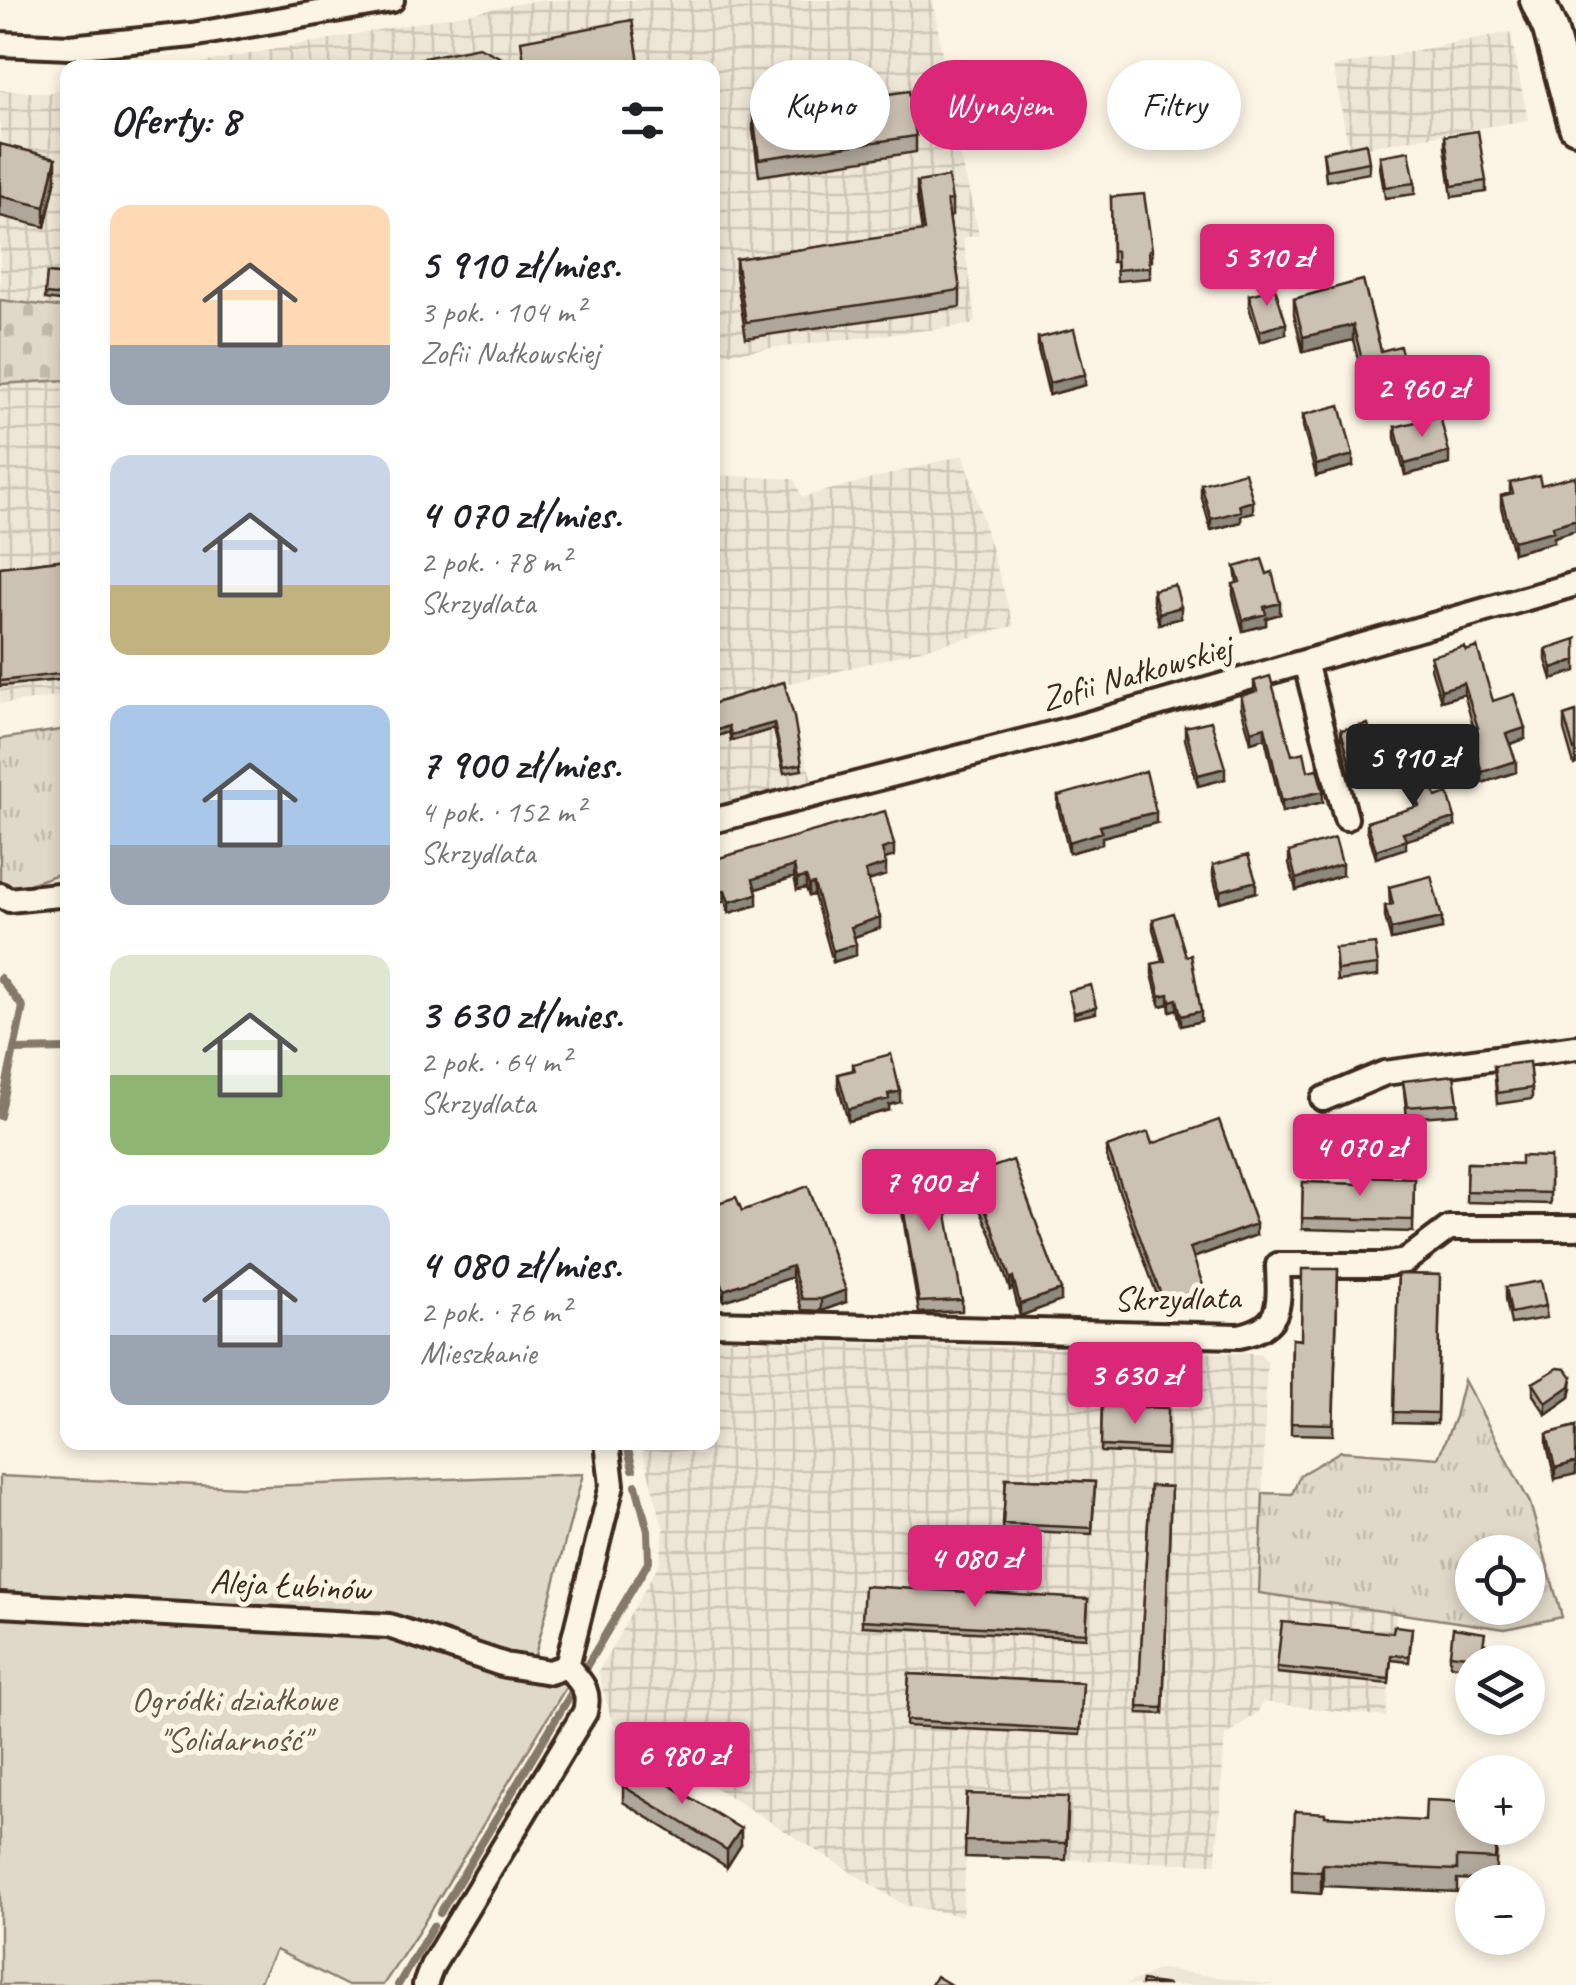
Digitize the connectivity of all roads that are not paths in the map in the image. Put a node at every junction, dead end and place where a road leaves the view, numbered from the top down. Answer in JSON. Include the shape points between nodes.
{"nodes":[{"id":1,"x":392,"y":0,"type":"edge"},
{"id":2,"x":1545,"y":10,"type":"edge"},
{"id":3,"x":0,"y":44,"type":"edge"},
{"id":4,"x":72,"y":57,"type":"edge"},
{"id":5,"x":1576,"y":126,"type":"edge"},
{"id":6,"x":1576,"y":584,"type":"edge"},
{"id":7,"x":1305,"y":662,"type":"junction"},
{"id":8,"x":1346,"y":818,"type":"dead end"},
{"id":9,"x":720,"y":819,"type":"edge"},
{"id":10,"x":60,"y":895,"type":"edge"},
{"id":11,"x":0,"y":896,"type":"edge"},
{"id":12,"x":1576,"y":1047,"type":"edge"},
{"id":13,"x":1322,"y":1100,"type":"dead end"},
{"id":14,"x":1576,"y":1228,"type":"edge"},
{"id":15,"x":720,"y":1324,"type":"edge"},
{"id":16,"x":608,"y":1450,"type":"edge"},
{"id":17,"x":0,"y":1605,"type":"edge"},
{"id":18,"x":566,"y":1666,"type":"junction"},
{"id":19,"x":425,"y":1985,"type":"edge"}],
"edges":[{"from":1,"to":4,"type":"street"},
{"from":2,"to":5,"type":"street"},
{"from":3,"to":4,"type":"street"},
{"from":6,"to":7,"type":"street","name":"Zofii Nałkowskiej"},
{"from":7,"to":8,"type":"street"},
{"from":7,"to":9,"type":"street","name":"Zofii Nałkowskiej"},
{"from":10,"to":11,"type":"street"},
{"from":12,"to":13,"type":"street","via":[[1384,1073]]},
{"from":14,"to":15,"type":"street","name":"Skrzydlata","via":[[1449,1228],[1405,1261],[1278,1265],[1277,1314],[1269,1326],[1240,1336]]},
{"from":16,"to":18,"type":"street","via":[[612,1485]]},
{"from":17,"to":18,"type":"street","name":"Aleja Łubinów","via":[[389,1626],[505,1665],[550,1672]]},
{"from":18,"to":19,"type":"street","via":[[586,1686],[585,1712]]}]}
